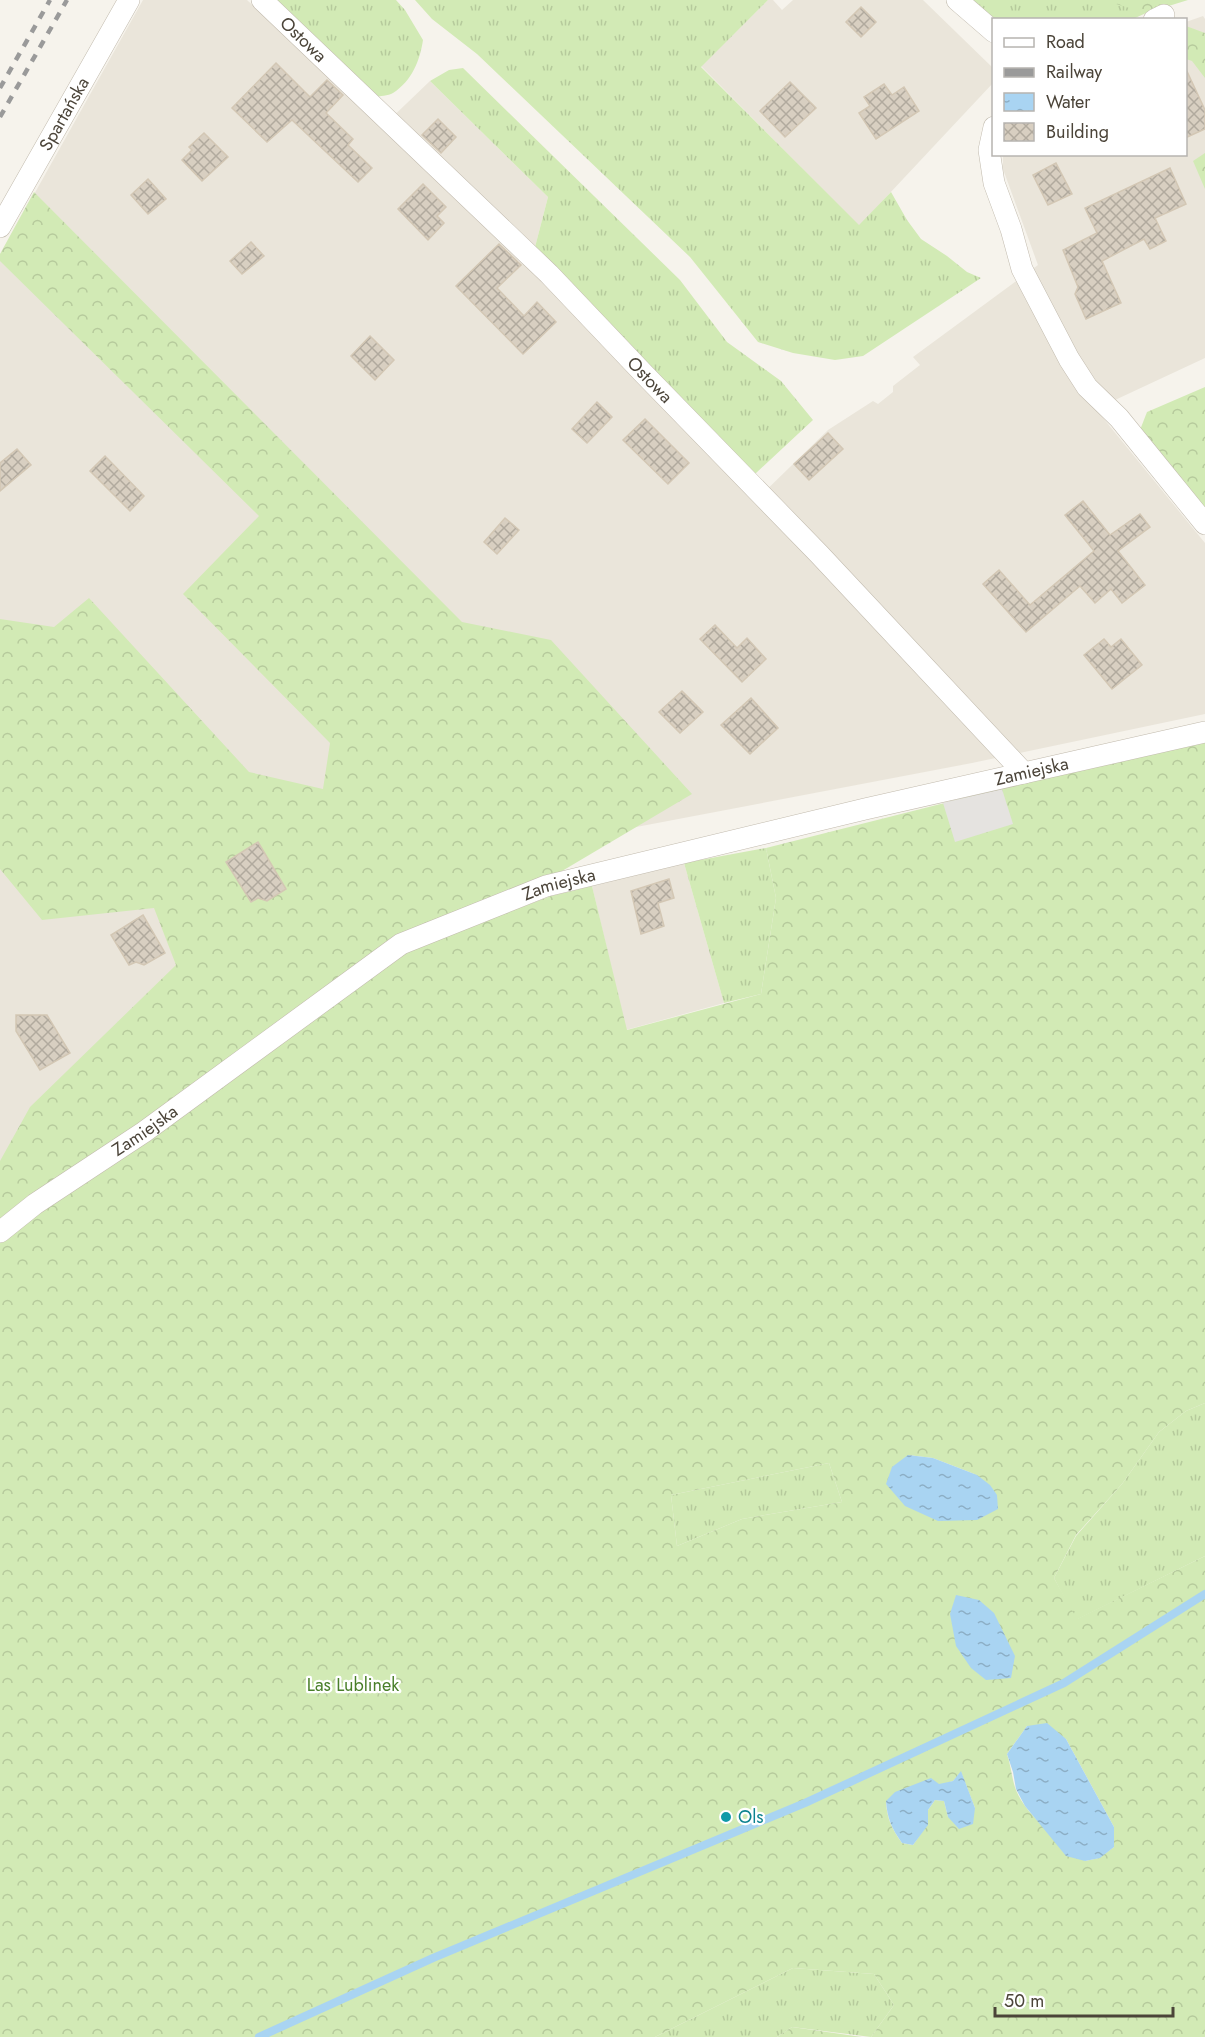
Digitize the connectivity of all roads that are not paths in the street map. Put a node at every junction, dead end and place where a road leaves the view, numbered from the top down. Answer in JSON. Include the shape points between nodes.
{"nodes":[{"id":1,"x":129,"y":0,"type":"edge"},
{"id":2,"x":262,"y":0,"type":"edge"},
{"id":3,"x":957,"y":0,"type":"edge"},
{"id":4,"x":992,"y":31,"type":"edge"},
{"id":5,"x":992,"y":133,"type":"edge"},
{"id":6,"x":0,"y":227,"type":"edge"},
{"id":7,"x":1205,"y":524,"type":"edge"},
{"id":8,"x":1205,"y":732,"type":"edge"},
{"id":9,"x":1024,"y":773,"type":"junction"},
{"id":10,"x":0,"y":1232,"type":"edge"}],
"edges":[{"from":1,"to":6,"type":"street","name":"Spartańska"},
{"from":2,"to":9,"type":"street","name":"Ostowa","via":[[549,274]]},
{"from":3,"to":4,"type":"street"},
{"from":5,"to":7,"type":"street","via":[[989,150],[994,183],[1022,269],[1069,359],[1087,387],[1119,418]]},
{"from":8,"to":9,"type":"street","name":"Zamiejska"},
{"from":9,"to":10,"type":"street","name":"Zamiejska","via":[[546,886],[401,944],[164,1119],[35,1204]]}]}
